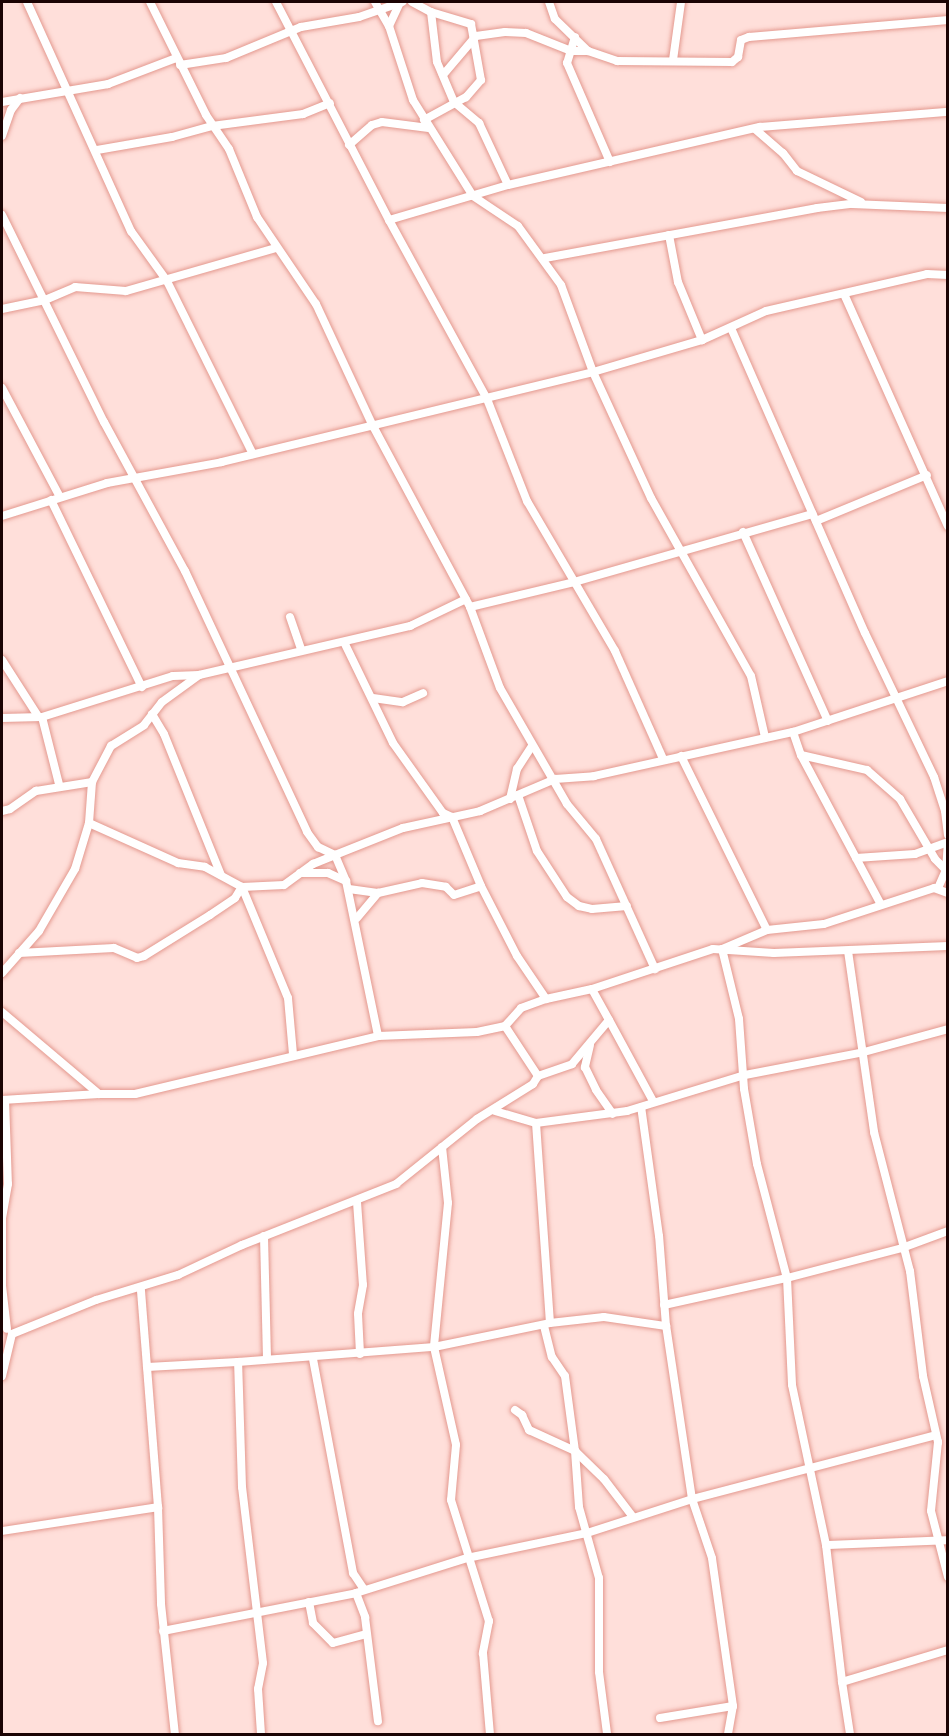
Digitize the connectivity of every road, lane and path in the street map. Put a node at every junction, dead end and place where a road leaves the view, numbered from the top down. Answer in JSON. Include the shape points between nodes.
{"nodes":[{"id":1,"x":27,"y":2,"type":"edge"},
{"id":2,"x":150,"y":2,"type":"edge"},
{"id":3,"x":276,"y":2,"type":"edge"},
{"id":4,"x":401,"y":2,"type":"edge"},
{"id":5,"x":412,"y":2,"type":"edge"},
{"id":6,"x":549,"y":2,"type":"edge"},
{"id":7,"x":681,"y":2,"type":"edge"},
{"id":8,"x":377,"y":6,"type":"edge"},
{"id":9,"x":431,"y":12,"type":"junction"},
{"id":10,"x":948,"y":20,"type":"edge"},
{"id":11,"x":388,"y":26,"type":"junction"},
{"id":12,"x":292,"y":31,"type":"junction"},
{"id":13,"x":476,"y":36,"type":"junction"},
{"id":14,"x":575,"y":37,"type":"junction"},
{"id":15,"x":571,"y":51,"type":"junction"},
{"id":16,"x":588,"y":51,"type":"junction"},
{"id":17,"x":673,"y":60,"type":"junction"},
{"id":18,"x":178,"y":62,"type":"junction"},
{"id":19,"x":443,"y":75,"type":"junction"},
{"id":20,"x":68,"y":89,"type":"junction"},
{"id":21,"x":20,"y":98,"type":"junction"},
{"id":22,"x":2,"y":102,"type":"edge"},
{"id":23,"x":454,"y":102,"type":"junction"},
{"id":24,"x":330,"y":103,"type":"junction"},
{"id":25,"x":948,"y":112,"type":"edge"},
{"id":26,"x":426,"y":124,"type":"junction"},
{"id":27,"x":212,"y":126,"type":"junction"},
{"id":28,"x":755,"y":129,"type":"junction"},
{"id":29,"x":2,"y":136,"type":"edge"},
{"id":30,"x":349,"y":145,"type":"junction"},
{"id":31,"x":97,"y":150,"type":"junction"},
{"id":32,"x":610,"y":162,"type":"junction"},
{"id":33,"x":508,"y":185,"type":"junction"},
{"id":34,"x":473,"y":196,"type":"junction"},
{"id":35,"x":867,"y":205,"type":"junction"},
{"id":36,"x":948,"y":208,"type":"edge"},
{"id":37,"x":2,"y":215,"type":"edge"},
{"id":38,"x":389,"y":220,"type":"junction"},
{"id":39,"x":669,"y":235,"type":"junction"},
{"id":40,"x":276,"y":248,"type":"junction"},
{"id":41,"x":545,"y":258,"type":"junction"},
{"id":42,"x":948,"y":275,"type":"edge"},
{"id":43,"x":167,"y":281,"type":"junction"},
{"id":44,"x":844,"y":294,"type":"junction"},
{"id":45,"x":45,"y":300,"type":"junction"},
{"id":46,"x":2,"y":309,"type":"edge"},
{"id":47,"x":731,"y":328,"type":"junction"},
{"id":48,"x":702,"y":340,"type":"junction"},
{"id":49,"x":593,"y":372,"type":"junction"},
{"id":50,"x":2,"y":388,"type":"edge"},
{"id":51,"x":487,"y":399,"type":"junction"},
{"id":52,"x":373,"y":426,"type":"junction"},
{"id":53,"x":253,"y":454,"type":"junction"},
{"id":54,"x":927,"y":475,"type":"junction"},
{"id":55,"x":133,"y":478,"type":"junction"},
{"id":56,"x":56,"y":499,"type":"junction"},
{"id":57,"x":2,"y":516,"type":"edge"},
{"id":58,"x":815,"y":518,"type":"junction"},
{"id":59,"x":948,"y":526,"type":"edge"},
{"id":60,"x":743,"y":532,"type":"junction"},
{"id":61,"x":679,"y":552,"type":"junction"},
{"id":62,"x":574,"y":582,"type":"junction"},
{"id":63,"x":468,"y":603,"type":"junction"},
{"id":64,"x":290,"y":617,"type":"dead end"},
{"id":65,"x":344,"y":642,"type":"junction"},
{"id":66,"x":301,"y":649,"type":"junction"},
{"id":67,"x":2,"y":660,"type":"edge"},
{"id":68,"x":233,"y":667,"type":"junction"},
{"id":69,"x":199,"y":675,"type":"junction"},
{"id":70,"x":948,"y":681,"type":"edge"},
{"id":71,"x":142,"y":687,"type":"junction"},
{"id":72,"x":423,"y":693,"type":"dead end"},
{"id":73,"x":895,"y":697,"type":"junction"},
{"id":74,"x":373,"y":698,"type":"junction"},
{"id":75,"x":152,"y":714,"type":"junction"},
{"id":76,"x":40,"y":716,"type":"junction"},
{"id":77,"x":2,"y":718,"type":"edge"},
{"id":78,"x":828,"y":721,"type":"junction"},
{"id":79,"x":793,"y":732,"type":"junction"},
{"id":80,"x":765,"y":736,"type":"junction"},
{"id":81,"x":532,"y":746,"type":"junction"},
{"id":82,"x":801,"y":755,"type":"junction"},
{"id":83,"x":681,"y":756,"type":"junction"},
{"id":84,"x":663,"y":759,"type":"junction"},
{"id":85,"x":555,"y":779,"type":"junction"},
{"id":86,"x":92,"y":782,"type":"junction"},
{"id":87,"x":59,"y":784,"type":"junction"},
{"id":88,"x":514,"y":797,"type":"junction"},
{"id":89,"x":2,"y":811,"type":"edge"},
{"id":90,"x":452,"y":818,"type":"junction"},
{"id":91,"x":89,"y":823,"type":"junction"},
{"id":92,"x":948,"y":835,"type":"edge"},
{"id":93,"x":948,"y":843,"type":"edge"},
{"id":94,"x":318,"y":847,"type":"junction"},
{"id":95,"x":929,"y":850,"type":"junction"},
{"id":96,"x":335,"y":855,"type":"junction"},
{"id":97,"x":856,"y":858,"type":"junction"},
{"id":98,"x":314,"y":864,"type":"junction"},
{"id":99,"x":947,"y":872,"type":"edge"},
{"id":100,"x":300,"y":873,"type":"junction"},
{"id":101,"x":221,"y":875,"type":"junction"},
{"id":102,"x":348,"y":885,"type":"junction"},
{"id":103,"x":481,"y":886,"type":"junction"},
{"id":104,"x":242,"y":887,"type":"junction"},
{"id":105,"x":938,"y":888,"type":"junction"},
{"id":106,"x":378,"y":893,"type":"junction"},
{"id":107,"x":948,"y":893,"type":"edge"},
{"id":108,"x":879,"y":903,"type":"junction"},
{"id":109,"x":627,"y":906,"type":"junction"},
{"id":110,"x":357,"y":918,"type":"junction"},
{"id":111,"x":767,"y":930,"type":"junction"},
{"id":112,"x":948,"y":946,"type":"edge"},
{"id":113,"x":722,"y":949,"type":"junction"},
{"id":114,"x":848,"y":951,"type":"junction"},
{"id":115,"x":18,"y":953,"type":"junction"},
{"id":116,"x":655,"y":969,"type":"junction"},
{"id":117,"x":2,"y":973,"type":"edge"},
{"id":118,"x":592,"y":989,"type":"junction"},
{"id":119,"x":546,"y":999,"type":"junction"},
{"id":120,"x":2,"y":1012,"type":"edge"},
{"id":121,"x":609,"y":1020,"type":"junction"},
{"id":122,"x":505,"y":1026,"type":"junction"},
{"id":123,"x":948,"y":1029,"type":"edge"},
{"id":124,"x":378,"y":1036,"type":"junction"},
{"id":125,"x":591,"y":1042,"type":"junction"},
{"id":126,"x":864,"y":1052,"type":"junction"},
{"id":127,"x":293,"y":1054,"type":"junction"},
{"id":128,"x":572,"y":1064,"type":"junction"},
{"id":129,"x":585,"y":1067,"type":"junction"},
{"id":130,"x":745,"y":1075,"type":"junction"},
{"id":131,"x":538,"y":1076,"type":"junction"},
{"id":132,"x":99,"y":1094,"type":"junction"},
{"id":133,"x":3,"y":1100,"type":"edge"},
{"id":134,"x":653,"y":1101,"type":"junction"},
{"id":135,"x":641,"y":1107,"type":"junction"},
{"id":136,"x":495,"y":1110,"type":"junction"},
{"id":137,"x":613,"y":1114,"type":"junction"},
{"id":138,"x":536,"y":1123,"type":"junction"},
{"id":139,"x":442,"y":1147,"type":"junction"},
{"id":140,"x":357,"y":1202,"type":"junction"},
{"id":141,"x":948,"y":1231,"type":"edge"},
{"id":142,"x":264,"y":1236,"type":"junction"},
{"id":143,"x":902,"y":1248,"type":"junction"},
{"id":144,"x":787,"y":1278,"type":"junction"},
{"id":145,"x":141,"y":1289,"type":"junction"},
{"id":146,"x":664,"y":1305,"type":"junction"},
{"id":147,"x":547,"y":1324,"type":"junction"},
{"id":148,"x":666,"y":1326,"type":"junction"},
{"id":149,"x":7,"y":1330,"type":"edge"},
{"id":150,"x":434,"y":1347,"type":"junction"},
{"id":151,"x":360,"y":1353,"type":"junction"},
{"id":152,"x":267,"y":1359,"type":"junction"},
{"id":153,"x":313,"y":1359,"type":"junction"},
{"id":154,"x":238,"y":1362,"type":"junction"},
{"id":155,"x":147,"y":1367,"type":"junction"},
{"id":156,"x":2,"y":1376,"type":"edge"},
{"id":157,"x":515,"y":1410,"type":"dead end"},
{"id":158,"x":937,"y":1439,"type":"junction"},
{"id":159,"x":948,"y":1440,"type":"edge"},
{"id":160,"x":575,"y":1450,"type":"junction"},
{"id":161,"x":812,"y":1467,"type":"junction"},
{"id":162,"x":692,"y":1499,"type":"junction"},
{"id":163,"x":158,"y":1507,"type":"junction"},
{"id":164,"x":633,"y":1517,"type":"junction"},
{"id":165,"x":2,"y":1531,"type":"edge"},
{"id":166,"x":587,"y":1533,"type":"junction"},
{"id":167,"x":948,"y":1540,"type":"edge"},
{"id":168,"x":936,"y":1541,"type":"junction"},
{"id":169,"x":826,"y":1545,"type":"junction"},
{"id":170,"x":467,"y":1558,"type":"junction"},
{"id":171,"x":948,"y":1577,"type":"edge"},
{"id":172,"x":360,"y":1591,"type":"junction"},
{"id":173,"x":309,"y":1602,"type":"junction"},
{"id":174,"x":257,"y":1612,"type":"junction"},
{"id":175,"x":163,"y":1631,"type":"junction"},
{"id":176,"x":366,"y":1634,"type":"junction"},
{"id":177,"x":948,"y":1650,"type":"edge"},
{"id":178,"x":842,"y":1682,"type":"junction"},
{"id":179,"x":733,"y":1706,"type":"junction"},
{"id":180,"x":660,"y":1718,"type":"dead end"},
{"id":181,"x":378,"y":1721,"type":"dead end"},
{"id":182,"x":175,"y":1734,"type":"edge"},
{"id":183,"x":261,"y":1734,"type":"edge"},
{"id":184,"x":490,"y":1734,"type":"edge"},
{"id":185,"x":607,"y":1734,"type":"edge"},
{"id":186,"x":728,"y":1734,"type":"edge"},
{"id":187,"x":850,"y":1734,"type":"edge"}],
"edges":[{"from":1,"to":20,"type":"street"},
{"from":2,"to":18,"type":"street"},
{"from":3,"to":12,"type":"street"},
{"from":4,"to":8,"type":"street"},
{"from":4,"to":11,"type":"street"},
{"from":5,"to":9,"type":"street"},
{"from":6,"to":14,"type":"street","via":[[555,19]]},
{"from":7,"to":17,"type":"street"},
{"from":8,"to":11,"type":"street"},
{"from":8,"to":12,"type":"street"},
{"from":9,"to":13,"type":"street","via":[[471,24]]},
{"from":9,"to":19,"type":"street","via":[[434,49]]},
{"from":10,"to":17,"type":"street","via":[[749,37],[741,40],[738,57],[732,62]]},
{"from":11,"to":26,"type":"street","via":[[413,100]]},
{"from":12,"to":18,"type":"street","via":[[226,58]]},
{"from":12,"to":24,"type":"street"},
{"from":13,"to":15,"type":"street","via":[[526,33]]},
{"from":13,"to":19,"type":"street"},
{"from":13,"to":23,"type":"street","via":[[480,84]]},
{"from":14,"to":15,"type":"street"},
{"from":14,"to":16,"type":"street"},
{"from":15,"to":16,"type":"street"},
{"from":15,"to":32,"type":"street","via":[[569,67]]},
{"from":16,"to":17,"type":"street","via":[[617,61]]},
{"from":18,"to":20,"type":"street","via":[[108,84]]},
{"from":18,"to":27,"type":"street"},
{"from":19,"to":23,"type":"street"},
{"from":20,"to":21,"type":"street"},
{"from":20,"to":31,"type":"street"},
{"from":21,"to":22,"type":"street"},
{"from":21,"to":29,"type":"street"},
{"from":23,"to":26,"type":"street"},
{"from":23,"to":33,"type":"street","via":[[479,123]]},
{"from":24,"to":27,"type":"street","via":[[303,114]]},
{"from":24,"to":30,"type":"street"},
{"from":25,"to":28,"type":"street"},
{"from":26,"to":30,"type":"street","via":[[372,124]]},
{"from":26,"to":34,"type":"street"},
{"from":27,"to":31,"type":"street"},
{"from":27,"to":40,"type":"street","via":[[229,149],[257,217]]},
{"from":28,"to":32,"type":"street"},
{"from":28,"to":35,"type":"street","via":[[797,171]]},
{"from":30,"to":38,"type":"street"},
{"from":31,"to":43,"type":"street","via":[[131,231]]},
{"from":32,"to":33,"type":"street"},
{"from":33,"to":34,"type":"street"},
{"from":34,"to":38,"type":"street"},
{"from":34,"to":41,"type":"street","via":[[513,222]]},
{"from":35,"to":36,"type":"street"},
{"from":35,"to":39,"type":"street","via":[[789,212]]},
{"from":37,"to":45,"type":"street"},
{"from":38,"to":51,"type":"street"},
{"from":39,"to":41,"type":"street"},
{"from":39,"to":48,"type":"street","via":[[678,282]]},
{"from":40,"to":43,"type":"street"},
{"from":40,"to":52,"type":"street","via":[[316,304]]},
{"from":41,"to":49,"type":"street","via":[[569,304]]},
{"from":42,"to":44,"type":"street","via":[[927,274]]},
{"from":43,"to":45,"type":"street","via":[[126,291],[75,287]]},
{"from":43,"to":53,"type":"street"},
{"from":44,"to":47,"type":"street","via":[[766,311]]},
{"from":44,"to":54,"type":"street"},
{"from":45,"to":46,"type":"street"},
{"from":45,"to":55,"type":"street"},
{"from":47,"to":48,"type":"street"},
{"from":47,"to":58,"type":"street"},
{"from":48,"to":49,"type":"street"},
{"from":49,"to":51,"type":"street"},
{"from":49,"to":61,"type":"street"},
{"from":50,"to":56,"type":"street"},
{"from":51,"to":52,"type":"street"},
{"from":51,"to":62,"type":"street","via":[[518,482]]},
{"from":52,"to":53,"type":"street"},
{"from":52,"to":63,"type":"street"},
{"from":53,"to":55,"type":"street"},
{"from":54,"to":58,"type":"street"},
{"from":54,"to":59,"type":"street"},
{"from":55,"to":56,"type":"street"},
{"from":55,"to":68,"type":"street"},
{"from":56,"to":57,"type":"street"},
{"from":56,"to":71,"type":"street"},
{"from":58,"to":60,"type":"street"},
{"from":58,"to":73,"type":"street"},
{"from":60,"to":61,"type":"street"},
{"from":60,"to":78,"type":"street"},
{"from":61,"to":62,"type":"street"},
{"from":61,"to":80,"type":"street","via":[[751,676]]},
{"from":62,"to":63,"type":"street"},
{"from":62,"to":84,"type":"street","via":[[615,651]]},
{"from":63,"to":65,"type":"street","via":[[410,626]]},
{"from":63,"to":81,"type":"street","via":[[500,688]]},
{"from":64,"to":66,"type":"street"},
{"from":65,"to":66,"type":"street"},
{"from":65,"to":74,"type":"street"},
{"from":66,"to":68,"type":"street"},
{"from":67,"to":76,"type":"street"},
{"from":68,"to":69,"type":"street"},
{"from":68,"to":94,"type":"street","via":[[307,832]]},
{"from":69,"to":71,"type":"street","via":[[173,676]]},
{"from":69,"to":75,"type":"street"},
{"from":70,"to":73,"type":"street"},
{"from":71,"to":76,"type":"street"},
{"from":72,"to":74,"type":"street","via":[[404,702]]},
{"from":73,"to":78,"type":"street"},
{"from":73,"to":92,"type":"street","via":[[934,777]]},
{"from":74,"to":90,"type":"street","via":[[404,760],[443,813]]},
{"from":75,"to":86,"type":"street","via":[[111,747]]},
{"from":75,"to":101,"type":"street","via":[[164,734]]},
{"from":76,"to":77,"type":"street"},
{"from":76,"to":87,"type":"street"},
{"from":78,"to":79,"type":"street"},
{"from":79,"to":80,"type":"street"},
{"from":79,"to":82,"type":"street"},
{"from":80,"to":83,"type":"street"},
{"from":81,"to":85,"type":"street"},
{"from":81,"to":88,"type":"street","via":[[517,769]]},
{"from":82,"to":95,"type":"street","via":[[867,770],[907,806]]},
{"from":82,"to":97,"type":"street"},
{"from":83,"to":84,"type":"street"},
{"from":83,"to":111,"type":"street"},
{"from":84,"to":85,"type":"street","via":[[594,776]]},
{"from":85,"to":88,"type":"street"},
{"from":85,"to":109,"type":"street","via":[[567,804],[596,838]]},
{"from":86,"to":87,"type":"street"},
{"from":86,"to":91,"type":"street"},
{"from":87,"to":89,"type":"street","via":[[36,791]]},
{"from":88,"to":90,"type":"street"},
{"from":88,"to":109,"type":"street","via":[[537,851],[567,897],[592,909]]},
{"from":90,"to":96,"type":"street","via":[[403,828]]},
{"from":90,"to":103,"type":"street"},
{"from":91,"to":101,"type":"street","via":[[178,863],[205,867]]},
{"from":91,"to":115,"type":"street","via":[[75,868],[39,932]]},
{"from":93,"to":95,"type":"street"},
{"from":93,"to":99,"type":"street"},
{"from":94,"to":96,"type":"street"},
{"from":94,"to":98,"type":"street"},
{"from":95,"to":97,"type":"street"},
{"from":95,"to":99,"type":"street"},
{"from":96,"to":98,"type":"street"},
{"from":96,"to":102,"type":"street"},
{"from":97,"to":108,"type":"street"},
{"from":98,"to":100,"type":"street"},
{"from":99,"to":105,"type":"street"},
{"from":100,"to":102,"type":"street","via":[[328,873]]},
{"from":100,"to":104,"type":"street","via":[[284,885]]},
{"from":101,"to":104,"type":"street"},
{"from":102,"to":106,"type":"street"},
{"from":102,"to":110,"type":"street"},
{"from":103,"to":106,"type":"street","via":[[454,895],[446,888],[422,883]]},
{"from":103,"to":119,"type":"street","via":[[517,956]]},
{"from":104,"to":115,"type":"street","via":[[235,898],[144,956],[137,958],[114,948]]},
{"from":104,"to":127,"type":"street","via":[[288,998]]},
{"from":105,"to":107,"type":"street"},
{"from":105,"to":108,"type":"street"},
{"from":106,"to":110,"type":"street"},
{"from":108,"to":111,"type":"street","via":[[824,924]]},
{"from":109,"to":116,"type":"street"},
{"from":110,"to":124,"type":"street"},
{"from":111,"to":113,"type":"street"},
{"from":112,"to":114,"type":"street"},
{"from":113,"to":114,"type":"street","via":[[774,953]]},
{"from":113,"to":116,"type":"street"},
{"from":113,"to":130,"type":"street","via":[[739,1019]]},
{"from":114,"to":126,"type":"street"},
{"from":115,"to":117,"type":"street"},
{"from":116,"to":118,"type":"street"},
{"from":118,"to":119,"type":"street"},
{"from":118,"to":121,"type":"street"},
{"from":119,"to":122,"type":"street","via":[[522,1008]]},
{"from":120,"to":132,"type":"street"},
{"from":121,"to":125,"type":"street"},
{"from":121,"to":134,"type":"street"},
{"from":122,"to":124,"type":"street","via":[[477,1032]]},
{"from":122,"to":131,"type":"street"},
{"from":123,"to":126,"type":"street"},
{"from":124,"to":127,"type":"street"},
{"from":125,"to":128,"type":"street"},
{"from":125,"to":129,"type":"street"},
{"from":126,"to":130,"type":"street"},
{"from":126,"to":143,"type":"street","via":[[874,1132]]},
{"from":127,"to":132,"type":"street","via":[[170,1089]]},
{"from":128,"to":129,"type":"street"},
{"from":128,"to":131,"type":"street"},
{"from":129,"to":137,"type":"street"},
{"from":130,"to":134,"type":"street"},
{"from":130,"to":144,"type":"street","via":[[757,1164]]},
{"from":131,"to":136,"type":"street"},
{"from":132,"to":133,"type":"street"},
{"from":133,"to":149,"type":"street","via":[[8,1184],[2,1218],[2,1286]]},
{"from":134,"to":135,"type":"street"},
{"from":135,"to":137,"type":"street"},
{"from":135,"to":146,"type":"street"},
{"from":136,"to":138,"type":"street"},
{"from":136,"to":139,"type":"street"},
{"from":137,"to":138,"type":"street"},
{"from":138,"to":147,"type":"street"},
{"from":139,"to":140,"type":"street","via":[[396,1184]]},
{"from":139,"to":150,"type":"street","via":[[448,1203]]},
{"from":140,"to":142,"type":"street"},
{"from":140,"to":151,"type":"street","via":[[363,1285],[358,1314]]},
{"from":141,"to":143,"type":"street"},
{"from":142,"to":145,"type":"street"},
{"from":142,"to":152,"type":"street"},
{"from":143,"to":144,"type":"street"},
{"from":143,"to":158,"type":"street","via":[[913,1289],[923,1376]]},
{"from":144,"to":146,"type":"street"},
{"from":144,"to":161,"type":"street","via":[[792,1385]]},
{"from":145,"to":149,"type":"street"},
{"from":145,"to":155,"type":"street"},
{"from":146,"to":148,"type":"street"},
{"from":147,"to":148,"type":"street","via":[[604,1317]]},
{"from":147,"to":150,"type":"street"},
{"from":147,"to":160,"type":"street","via":[[552,1357],[565,1376]]},
{"from":148,"to":162,"type":"street"},
{"from":149,"to":156,"type":"street"},
{"from":150,"to":151,"type":"street"},
{"from":150,"to":170,"type":"street","via":[[456,1445],[451,1500]]},
{"from":151,"to":153,"type":"street"},
{"from":152,"to":153,"type":"street"},
{"from":152,"to":154,"type":"street"},
{"from":153,"to":172,"type":"street","via":[[353,1573]]},
{"from":154,"to":155,"type":"street"},
{"from":154,"to":174,"type":"street","via":[[242,1487]]},
{"from":155,"to":163,"type":"street"},
{"from":157,"to":160,"type":"street","via":[[529,1430]]},
{"from":158,"to":159,"type":"street"},
{"from":158,"to":161,"type":"street"},
{"from":158,"to":168,"type":"street","via":[[931,1511]]},
{"from":160,"to":164,"type":"street"},
{"from":160,"to":166,"type":"street","via":[[577,1490]]},
{"from":161,"to":162,"type":"street"},
{"from":161,"to":169,"type":"street"},
{"from":162,"to":164,"type":"street"},
{"from":162,"to":179,"type":"street","via":[[712,1558]]},
{"from":163,"to":165,"type":"street"},
{"from":163,"to":175,"type":"street"},
{"from":164,"to":166,"type":"street"},
{"from":166,"to":170,"type":"street"},
{"from":166,"to":185,"type":"street","via":[[599,1578],[599,1672]]},
{"from":167,"to":168,"type":"street"},
{"from":168,"to":169,"type":"street"},
{"from":168,"to":171,"type":"street"},
{"from":169,"to":178,"type":"street"},
{"from":170,"to":172,"type":"street"},
{"from":170,"to":184,"type":"street","via":[[483,1592],[489,1621],[483,1653]]},
{"from":172,"to":173,"type":"street"},
{"from":172,"to":176,"type":"street"},
{"from":173,"to":174,"type":"street"},
{"from":173,"to":176,"type":"street","via":[[313,1623],[333,1643]]},
{"from":174,"to":175,"type":"street"},
{"from":174,"to":183,"type":"street","via":[[263,1663],[258,1689]]},
{"from":175,"to":182,"type":"street"},
{"from":176,"to":181,"type":"street"},
{"from":177,"to":178,"type":"street"},
{"from":178,"to":187,"type":"street"},
{"from":179,"to":180,"type":"street"},
{"from":179,"to":186,"type":"street"}]}
